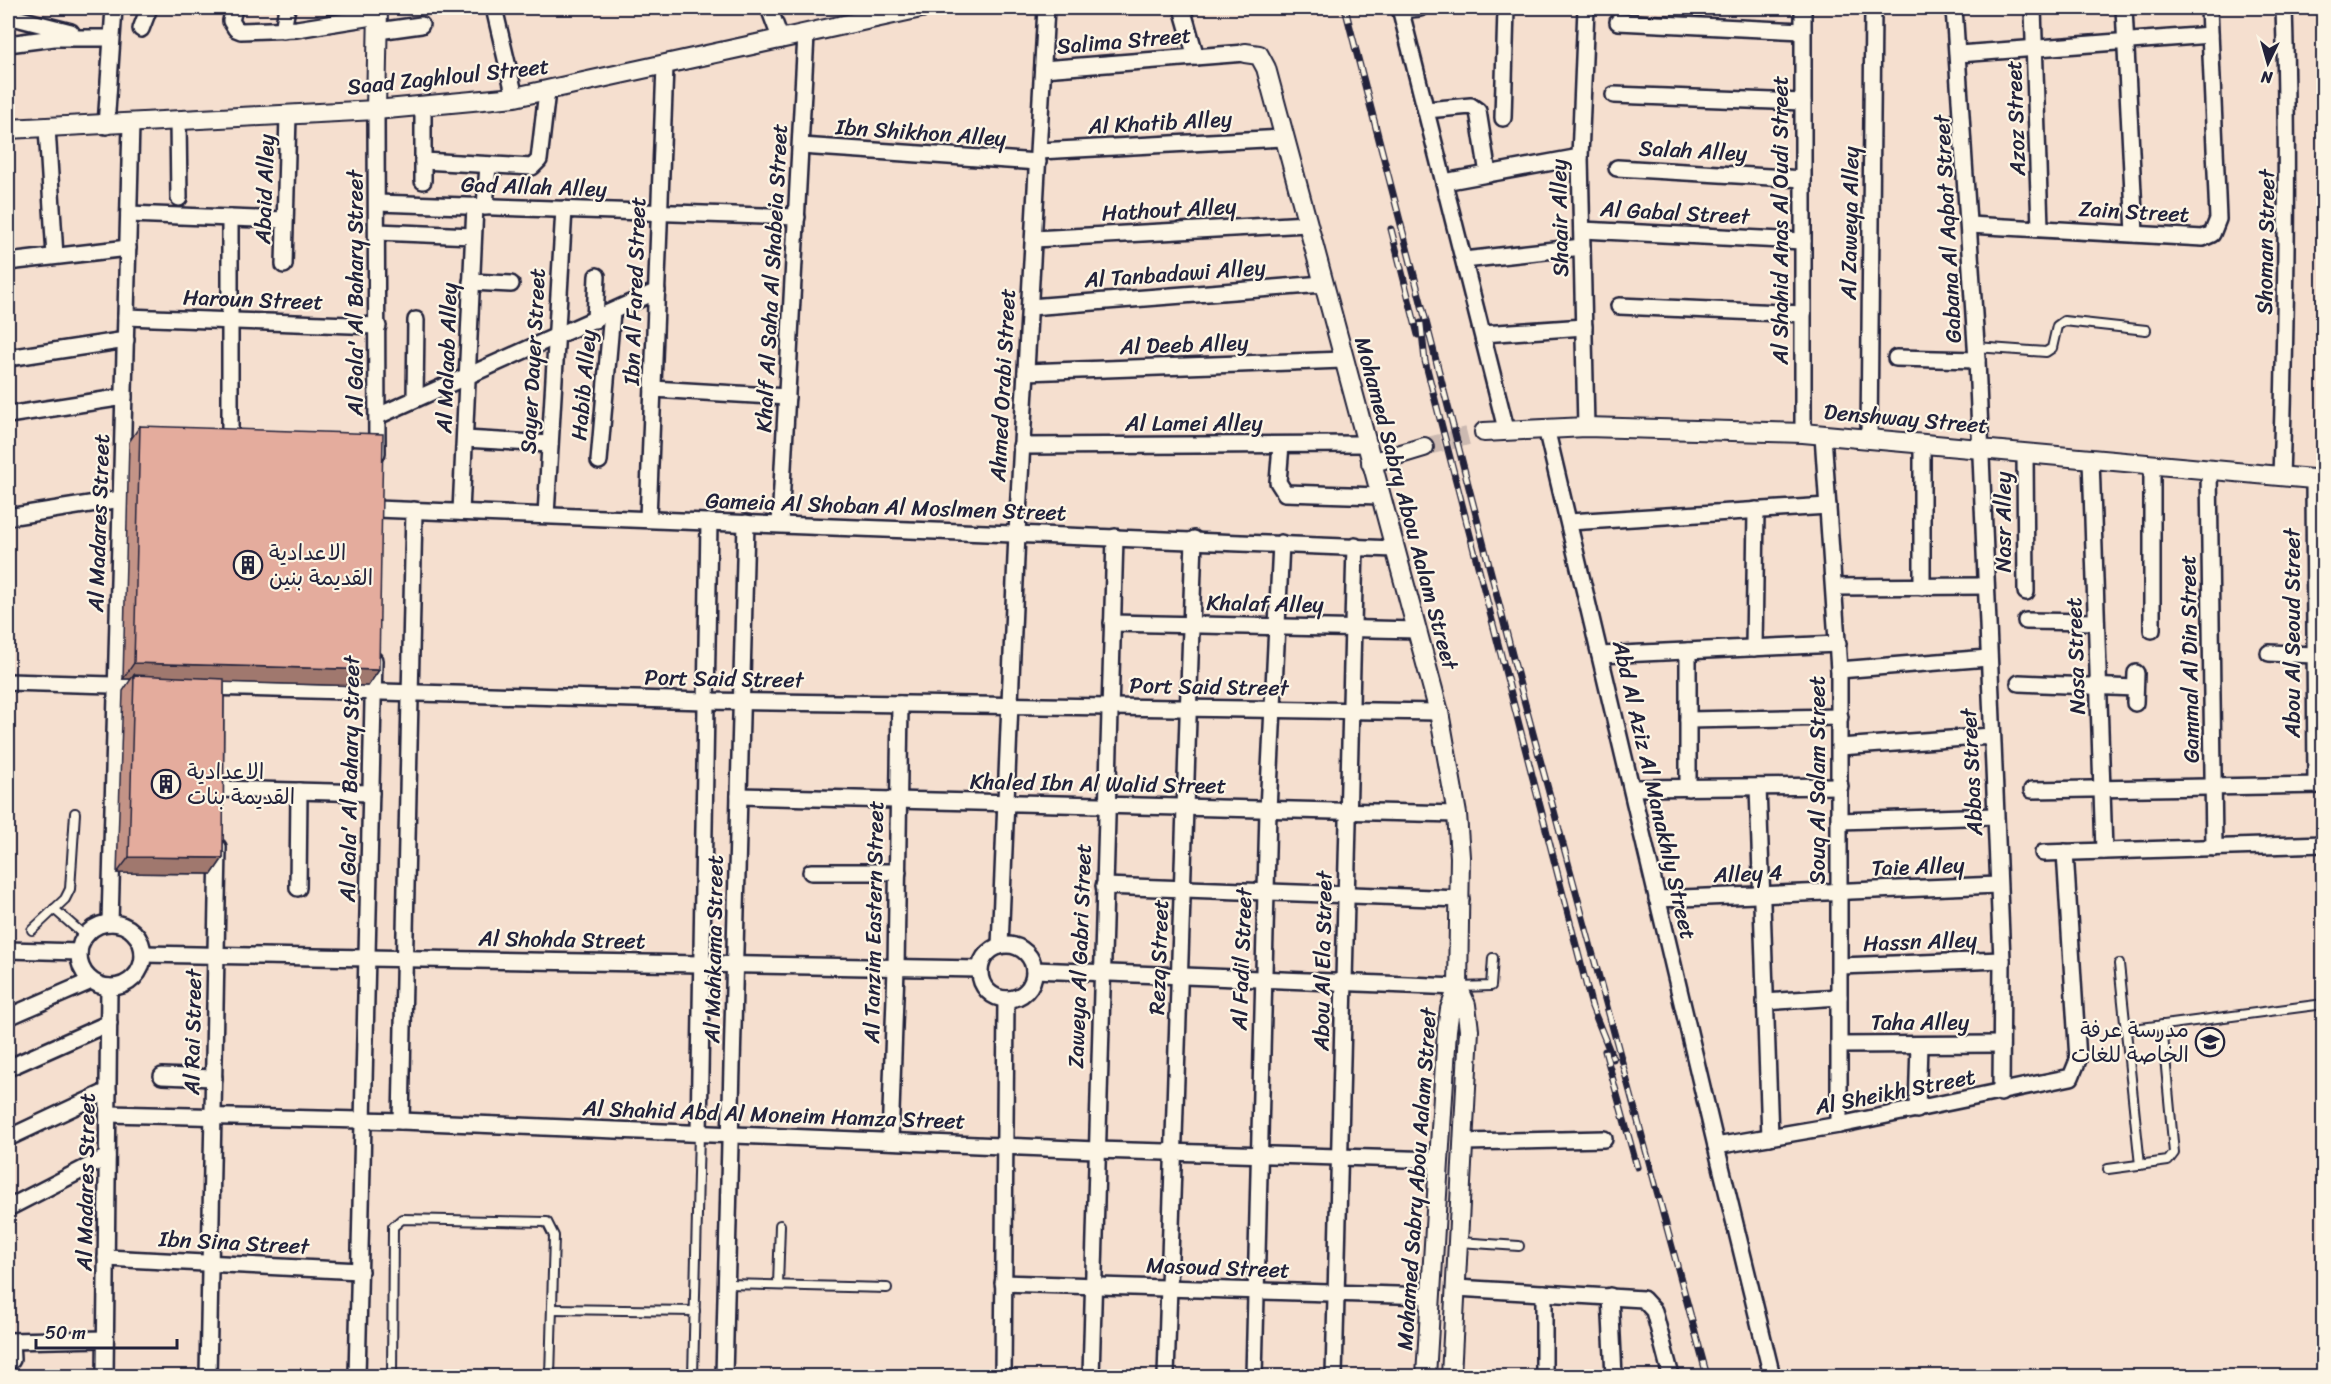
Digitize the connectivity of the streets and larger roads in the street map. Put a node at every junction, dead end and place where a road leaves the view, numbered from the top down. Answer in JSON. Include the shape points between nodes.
{"nodes":[{"id":1,"x":114,"y":8,"type":"edge"},
{"id":2,"x":149,"y":8,"type":"edge"},
{"id":3,"x":234,"y":8,"type":"edge"},
{"id":4,"x":287,"y":8,"type":"edge"},
{"id":5,"x":494,"y":8,"type":"edge"},
{"id":6,"x":769,"y":8,"type":"edge"},
{"id":7,"x":921,"y":8,"type":"edge"},
{"id":8,"x":1046,"y":8,"type":"edge"},
{"id":9,"x":1182,"y":8,"type":"edge"},
{"id":10,"x":1420,"y":8,"type":"edge"},
{"id":11,"x":1506,"y":8,"type":"edge"},
{"id":12,"x":1586,"y":8,"type":"edge"},
{"id":13,"x":1803,"y":8,"type":"edge"},
{"id":14,"x":1873,"y":8,"type":"edge"},
{"id":15,"x":1954,"y":8,"type":"edge"},
{"id":16,"x":2033,"y":8,"type":"edge"},
{"id":17,"x":2124,"y":8,"type":"edge"},
{"id":18,"x":2209,"y":8,"type":"edge"},
{"id":19,"x":2284,"y":8,"type":"edge"},
{"id":20,"x":1400,"y":9,"type":"edge"},
{"id":21,"x":8,"y":16,"type":"edge"},
{"id":22,"x":378,"y":18,"type":"edge"},
{"id":23,"x":1618,"y":22,"type":"dead end"},
{"id":24,"x":421,"y":25,"type":"dead end"},
{"id":25,"x":141,"y":29,"type":"dead end"},
{"id":26,"x":283,"y":30,"type":"junction"},
{"id":27,"x":1803,"y":31,"type":"junction"},
{"id":28,"x":806,"y":35,"type":"junction"},
{"id":29,"x":2210,"y":35,"type":"junction"},
{"id":30,"x":91,"y":37,"type":"junction"},
{"id":31,"x":110,"y":38,"type":"junction"},
{"id":32,"x":781,"y":40,"type":"junction"},
{"id":33,"x":2126,"y":40,"type":"junction"},
{"id":34,"x":8,"y":44,"type":"edge"},
{"id":35,"x":2036,"y":48,"type":"junction"},
{"id":36,"x":1245,"y":53,"type":"joint"},
{"id":37,"x":1959,"y":54,"type":"junction"},
{"id":38,"x":1196,"y":57,"type":"junction"},
{"id":39,"x":665,"y":66,"type":"junction"},
{"id":40,"x":1043,"y":69,"type":"junction"},
{"id":41,"x":548,"y":91,"type":"junction"},
{"id":42,"x":1614,"y":95,"type":"dead end"},
{"id":43,"x":515,"y":97,"type":"junction"},
{"id":44,"x":1803,"y":102,"type":"junction"},
{"id":45,"x":423,"y":106,"type":"junction"},
{"id":46,"x":376,"y":110,"type":"junction"},
{"id":47,"x":1426,"y":110,"type":"junction"},
{"id":48,"x":288,"y":115,"type":"junction"},
{"id":49,"x":1503,"y":118,"type":"dead end"},
{"id":50,"x":178,"y":121,"type":"junction"},
{"id":51,"x":131,"y":124,"type":"junction"},
{"id":52,"x":106,"y":126,"type":"junction"},
{"id":53,"x":47,"y":128,"type":"junction"},
{"id":54,"x":8,"y":129,"type":"edge"},
{"id":55,"x":1284,"y":138,"type":"junction"},
{"id":56,"x":801,"y":146,"type":"junction"},
{"id":57,"x":1038,"y":157,"type":"junction"},
{"id":58,"x":1581,"y":157,"type":"junction"},
{"id":59,"x":423,"y":161,"type":"junction"},
{"id":60,"x":488,"y":165,"type":"junction"},
{"id":61,"x":1617,"y":168,"type":"dead end"},
{"id":62,"x":1488,"y":174,"type":"junction"},
{"id":63,"x":1803,"y":179,"type":"junction"},
{"id":64,"x":423,"y":181,"type":"dead end"},
{"id":65,"x":1444,"y":182,"type":"junction"},
{"id":66,"x":179,"y":198,"type":"dead end"},
{"id":67,"x":377,"y":204,"type":"junction"},
{"id":68,"x":480,"y":207,"type":"junction"},
{"id":69,"x":564,"y":209,"type":"junction"},
{"id":70,"x":660,"y":213,"type":"junction"},
{"id":71,"x":129,"y":214,"type":"junction"},
{"id":72,"x":797,"y":217,"type":"junction"},
{"id":73,"x":230,"y":218,"type":"junction"},
{"id":74,"x":285,"y":220,"type":"junction"},
{"id":75,"x":1307,"y":224,"type":"junction"},
{"id":76,"x":1969,"y":225,"type":"junction"},
{"id":77,"x":2040,"y":228,"type":"junction"},
{"id":78,"x":1582,"y":230,"type":"junction"},
{"id":79,"x":377,"y":232,"type":"junction"},
{"id":80,"x":2135,"y":234,"type":"junction"},
{"id":81,"x":473,"y":236,"type":"junction"},
{"id":82,"x":1034,"y":239,"type":"junction"},
{"id":83,"x":1803,"y":240,"type":"junction"},
{"id":84,"x":1582,"y":247,"type":"junction"},
{"id":85,"x":128,"y":248,"type":"junction"},
{"id":86,"x":55,"y":256,"type":"junction"},
{"id":87,"x":1464,"y":260,"type":"junction"},
{"id":88,"x":8,"y":262,"type":"edge"},
{"id":89,"x":284,"y":265,"type":"dead end"},
{"id":90,"x":597,"y":276,"type":"dead end"},
{"id":91,"x":471,"y":282,"type":"junction"},
{"id":92,"x":511,"y":284,"type":"dead end"},
{"id":93,"x":1323,"y":284,"type":"junction"},
{"id":94,"x":657,"y":291,"type":"junction"},
{"id":95,"x":1619,"y":306,"type":"dead end"},
{"id":96,"x":1030,"y":307,"type":"junction"},
{"id":97,"x":612,"y":312,"type":"junction"},
{"id":98,"x":1803,"y":314,"type":"junction"},
{"id":99,"x":126,"y":317,"type":"junction"},
{"id":100,"x":416,"y":320,"type":"dead end"},
{"id":101,"x":595,"y":320,"type":"junction"},
{"id":102,"x":230,"y":321,"type":"junction"},
{"id":103,"x":378,"y":326,"type":"junction"},
{"id":104,"x":1584,"y":327,"type":"junction"},
{"id":105,"x":1483,"y":334,"type":"junction"},
{"id":106,"x":556,"y":337,"type":"junction"},
{"id":107,"x":126,"y":340,"type":"junction"},
{"id":108,"x":1977,"y":354,"type":"junction"},
{"id":109,"x":8,"y":358,"type":"edge"},
{"id":110,"x":1896,"y":358,"type":"dead end"},
{"id":111,"x":1343,"y":360,"type":"junction"},
{"id":112,"x":1026,"y":372,"type":"junction"},
{"id":113,"x":467,"y":376,"type":"junction"},
{"id":114,"x":653,"y":389,"type":"junction"},
{"id":115,"x":124,"y":397,"type":"junction"},
{"id":116,"x":787,"y":397,"type":"junction"},
{"id":117,"x":415,"y":399,"type":"junction"},
{"id":118,"x":8,"y":415,"type":"edge"},
{"id":119,"x":378,"y":416,"type":"junction"},
{"id":120,"x":1586,"y":427,"type":"junction"},
{"id":121,"x":1546,"y":428,"type":"junction"},
{"id":122,"x":1506,"y":429,"type":"junction"},
{"id":123,"x":1484,"y":432,"type":"tunnel mouth"},
{"id":124,"x":1803,"y":433,"type":"junction"},
{"id":125,"x":1823,"y":435,"type":"junction"},
{"id":126,"x":465,"y":439,"type":"junction"},
{"id":127,"x":1869,"y":439,"type":"junction"},
{"id":128,"x":230,"y":440,"type":"edge"},
{"id":129,"x":550,"y":444,"type":"junction"},
{"id":130,"x":1366,"y":444,"type":"junction"},
{"id":131,"x":1922,"y":444,"type":"junction"},
{"id":132,"x":1281,"y":445,"type":"junction"},
{"id":133,"x":1022,"y":446,"type":"junction"},
{"id":134,"x":1424,"y":447,"type":"tunnel mouth"},
{"id":135,"x":1979,"y":449,"type":"junction"},
{"id":136,"x":2025,"y":453,"type":"junction"},
{"id":137,"x":2091,"y":459,"type":"junction"},
{"id":138,"x":599,"y":461,"type":"dead end"},
{"id":139,"x":1371,"y":463,"type":"junction"},
{"id":140,"x":2152,"y":465,"type":"junction"},
{"id":141,"x":377,"y":466,"type":"edge"},
{"id":142,"x":2209,"y":470,"type":"junction"},
{"id":143,"x":2281,"y":477,"type":"junction"},
{"id":144,"x":2319,"y":480,"type":"edge"},
{"id":145,"x":1380,"y":496,"type":"junction"},
{"id":146,"x":121,"y":499,"type":"junction"},
{"id":147,"x":1828,"y":506,"type":"junction"},
{"id":148,"x":376,"y":509,"type":"edge"},
{"id":149,"x":414,"y":510,"type":"junction"},
{"id":150,"x":1756,"y":510,"type":"junction"},
{"id":151,"x":461,"y":512,"type":"junction"},
{"id":152,"x":546,"y":515,"type":"junction"},
{"id":153,"x":8,"y":517,"type":"edge"},
{"id":154,"x":648,"y":519,"type":"junction"},
{"id":155,"x":709,"y":522,"type":"junction"},
{"id":156,"x":1569,"y":522,"type":"junction"},
{"id":157,"x":746,"y":523,"type":"junction"},
{"id":158,"x":780,"y":524,"type":"junction"},
{"id":159,"x":1017,"y":533,"type":"junction"},
{"id":160,"x":1115,"y":537,"type":"junction"},
{"id":161,"x":1194,"y":540,"type":"junction"},
{"id":162,"x":1281,"y":543,"type":"junction"},
{"id":163,"x":1355,"y":546,"type":"junction"},
{"id":164,"x":1394,"y":549,"type":"junction"},
{"id":165,"x":1922,"y":586,"type":"junction"},
{"id":166,"x":1985,"y":586,"type":"junction"},
{"id":167,"x":1834,"y":587,"type":"junction"},
{"id":168,"x":2026,"y":592,"type":"dead end"},
{"id":169,"x":2026,"y":621,"type":"dead end"},
{"id":170,"x":2096,"y":622,"type":"junction"},
{"id":171,"x":1112,"y":623,"type":"junction"},
{"id":172,"x":1191,"y":624,"type":"junction"},
{"id":173,"x":1277,"y":626,"type":"junction"},
{"id":174,"x":1354,"y":628,"type":"junction"},
{"id":175,"x":1417,"y":630,"type":"junction"},
{"id":176,"x":2152,"y":630,"type":"dead end"},
{"id":177,"x":1839,"y":644,"type":"junction"},
{"id":178,"x":374,"y":646,"type":"edge"},
{"id":179,"x":1754,"y":648,"type":"junction"},
{"id":180,"x":1688,"y":651,"type":"junction"},
{"id":181,"x":2269,"y":653,"type":"dead end"},
{"id":182,"x":1600,"y":655,"type":"junction"},
{"id":183,"x":2315,"y":655,"type":"junction"},
{"id":184,"x":1988,"y":658,"type":"junction"},
{"id":185,"x":1839,"y":670,"type":"junction"},
{"id":186,"x":8,"y":682,"type":"edge"},
{"id":187,"x":2019,"y":683,"type":"dead end"},
{"id":188,"x":116,"y":685,"type":"junction"},
{"id":189,"x":163,"y":686,"type":"edge"},
{"id":190,"x":186,"y":687,"type":"edge"},
{"id":191,"x":2098,"y":687,"type":"junction"},
{"id":192,"x":2135,"y":688,"type":"dead end"},
{"id":193,"x":374,"y":692,"type":"junction"},
{"id":194,"x":410,"y":693,"type":"junction"},
{"id":195,"x":706,"y":701,"type":"junction"},
{"id":196,"x":741,"y":701,"type":"junction"},
{"id":197,"x":900,"y":704,"type":"junction"},
{"id":198,"x":1010,"y":705,"type":"junction"},
{"id":199,"x":1110,"y":707,"type":"junction"},
{"id":200,"x":1188,"y":708,"type":"junction"},
{"id":201,"x":1273,"y":710,"type":"junction"},
{"id":202,"x":1350,"y":711,"type":"junction"},
{"id":203,"x":1439,"y":712,"type":"junction"},
{"id":204,"x":1840,"y":717,"type":"junction"},
{"id":205,"x":1688,"y":720,"type":"junction"},
{"id":206,"x":1992,"y":736,"type":"junction"},
{"id":207,"x":1840,"y":747,"type":"junction"},
{"id":208,"x":2320,"y":785,"type":"edge"},
{"id":209,"x":1840,"y":786,"type":"junction"},
{"id":210,"x":1758,"y":787,"type":"junction"},
{"id":211,"x":1632,"y":788,"type":"junction"},
{"id":212,"x":1688,"y":788,"type":"junction"},
{"id":213,"x":2214,"y":788,"type":"junction"},
{"id":214,"x":219,"y":789,"type":"edge"},
{"id":215,"x":2102,"y":789,"type":"junction"},
{"id":216,"x":2032,"y":790,"type":"dead end"},
{"id":217,"x":299,"y":791,"type":"junction"},
{"id":218,"x":371,"y":793,"type":"junction"},
{"id":219,"x":739,"y":796,"type":"junction"},
{"id":220,"x":898,"y":800,"type":"junction"},
{"id":221,"x":1006,"y":803,"type":"junction"},
{"id":222,"x":1107,"y":806,"type":"junction"},
{"id":223,"x":1185,"y":807,"type":"junction"},
{"id":224,"x":1268,"y":810,"type":"junction"},
{"id":225,"x":1347,"y":812,"type":"junction"},
{"id":226,"x":1457,"y":814,"type":"junction"},
{"id":227,"x":1995,"y":816,"type":"junction"},
{"id":228,"x":1840,"y":821,"type":"junction"},
{"id":229,"x":218,"y":837,"type":"edge"},
{"id":230,"x":2324,"y":844,"type":"edge"},
{"id":231,"x":2214,"y":848,"type":"junction"},
{"id":232,"x":2104,"y":851,"type":"junction"},
{"id":233,"x":2066,"y":852,"type":"junction"},
{"id":234,"x":2043,"y":853,"type":"dead end"},
{"id":235,"x":811,"y":872,"type":"dead end"},
{"id":236,"x":898,"y":872,"type":"junction"},
{"id":237,"x":1998,"y":885,"type":"junction"},
{"id":238,"x":1104,"y":886,"type":"junction"},
{"id":239,"x":298,"y":888,"type":"dead end"},
{"id":240,"x":1182,"y":890,"type":"junction"},
{"id":241,"x":1266,"y":892,"type":"junction"},
{"id":242,"x":1840,"y":892,"type":"junction"},
{"id":243,"x":1762,"y":894,"type":"junction"},
{"id":244,"x":1346,"y":895,"type":"junction"},
{"id":245,"x":1461,"y":899,"type":"junction"},
{"id":246,"x":1658,"y":899,"type":"junction"},
{"id":247,"x":110,"y":923,"type":"junction"},
{"id":248,"x":1000,"y":946,"type":"junction"},
{"id":249,"x":8,"y":950,"type":"edge"},
{"id":250,"x":79,"y":952,"type":"junction"},
{"id":251,"x":143,"y":954,"type":"junction"},
{"id":252,"x":216,"y":955,"type":"junction"},
{"id":253,"x":367,"y":958,"type":"junction"},
{"id":254,"x":404,"y":959,"type":"junction"},
{"id":255,"x":2002,"y":960,"type":"junction"},
{"id":256,"x":702,"y":964,"type":"junction"},
{"id":257,"x":735,"y":965,"type":"junction"},
{"id":258,"x":1840,"y":966,"type":"junction"},
{"id":259,"x":896,"y":968,"type":"junction"},
{"id":260,"x":980,"y":969,"type":"junction"},
{"id":261,"x":1034,"y":970,"type":"junction"},
{"id":262,"x":1101,"y":973,"type":"junction"},
{"id":263,"x":1179,"y":977,"type":"junction"},
{"id":264,"x":92,"y":981,"type":"junction"},
{"id":265,"x":1263,"y":981,"type":"junction"},
{"id":266,"x":1344,"y":984,"type":"junction"},
{"id":267,"x":109,"y":987,"type":"junction"},
{"id":268,"x":1458,"y":987,"type":"junction"},
{"id":269,"x":1839,"y":997,"type":"junction"},
{"id":270,"x":1006,"y":999,"type":"junction"},
{"id":271,"x":1765,"y":1002,"type":"junction"},
{"id":272,"x":8,"y":1017,"type":"edge"},
{"id":273,"x":109,"y":1023,"type":"junction"},
{"id":274,"x":2001,"y":1044,"type":"junction"},
{"id":275,"x":1839,"y":1045,"type":"junction"},
{"id":276,"x":1919,"y":1045,"type":"junction"},
{"id":277,"x":8,"y":1068,"type":"edge"},
{"id":278,"x":162,"y":1076,"type":"dead end"},
{"id":279,"x":214,"y":1078,"type":"junction"},
{"id":280,"x":108,"y":1091,"type":"junction"},
{"id":281,"x":2001,"y":1093,"type":"junction"},
{"id":282,"x":1917,"y":1110,"type":"junction"},
{"id":283,"x":108,"y":1114,"type":"junction"},
{"id":284,"x":213,"y":1117,"type":"junction"},
{"id":285,"x":364,"y":1120,"type":"junction"},
{"id":286,"x":401,"y":1121,"type":"junction"},
{"id":287,"x":1839,"y":1125,"type":"junction"},
{"id":288,"x":699,"y":1133,"type":"junction"},
{"id":289,"x":731,"y":1134,"type":"junction"},
{"id":290,"x":1770,"y":1137,"type":"junction"},
{"id":291,"x":8,"y":1138,"type":"edge"},
{"id":292,"x":1604,"y":1139,"type":"dead end"},
{"id":293,"x":890,"y":1141,"type":"junction"},
{"id":294,"x":1465,"y":1142,"type":"junction"},
{"id":295,"x":1005,"y":1146,"type":"junction"},
{"id":296,"x":1716,"y":1146,"type":"junction"},
{"id":297,"x":1096,"y":1150,"type":"junction"},
{"id":298,"x":1174,"y":1152,"type":"junction"},
{"id":299,"x":1259,"y":1154,"type":"junction"},
{"id":300,"x":107,"y":1156,"type":"junction"},
{"id":301,"x":1341,"y":1157,"type":"junction"},
{"id":302,"x":1439,"y":1160,"type":"junction"},
{"id":303,"x":8,"y":1208,"type":"edge"},
{"id":304,"x":1434,"y":1240,"type":"junction"},
{"id":305,"x":1459,"y":1242,"type":"junction"},
{"id":306,"x":106,"y":1258,"type":"junction"},
{"id":307,"x":211,"y":1263,"type":"junction"},
{"id":308,"x":360,"y":1271,"type":"junction"},
{"id":309,"x":1004,"y":1284,"type":"junction"},
{"id":310,"x":1092,"y":1286,"type":"junction"},
{"id":311,"x":1169,"y":1288,"type":"junction"},
{"id":312,"x":1456,"y":1288,"type":"junction"},
{"id":313,"x":1256,"y":1291,"type":"junction"},
{"id":314,"x":1337,"y":1293,"type":"junction"},
{"id":315,"x":1544,"y":1293,"type":"junction"},
{"id":316,"x":1430,"y":1296,"type":"junction"},
{"id":317,"x":1610,"y":1296,"type":"junction"},
{"id":318,"x":105,"y":1339,"type":"junction"},
{"id":319,"x":9,"y":1341,"type":"edge"},
{"id":320,"x":12,"y":1360,"type":"dead end"},
{"id":321,"x":105,"y":1377,"type":"edge"},
{"id":322,"x":208,"y":1377,"type":"edge"},
{"id":323,"x":357,"y":1377,"type":"edge"},
{"id":324,"x":724,"y":1377,"type":"edge"},
{"id":325,"x":1003,"y":1377,"type":"edge"},
{"id":326,"x":1091,"y":1377,"type":"edge"},
{"id":327,"x":1166,"y":1377,"type":"edge"},
{"id":328,"x":1254,"y":1377,"type":"edge"},
{"id":329,"x":1334,"y":1377,"type":"edge"},
{"id":330,"x":1426,"y":1377,"type":"edge"},
{"id":331,"x":1451,"y":1377,"type":"edge"},
{"id":332,"x":1544,"y":1377,"type":"edge"},
{"id":333,"x":1614,"y":1377,"type":"edge"},
{"id":334,"x":1671,"y":1377,"type":"edge"},
{"id":335,"x":1772,"y":1377,"type":"edge"}],
"edges":[{"from":1,"to":31,"type":"street"},
{"from":2,"to":25,"type":"street"},
{"from":3,"to":26,"type":"street","via":[[231,21],[236,30]]},
{"from":4,"to":26,"type":"street"},
{"from":5,"to":43,"type":"street"},
{"from":6,"to":32,"type":"street"},
{"from":7,"to":28,"type":"street","name":"Saad Zaghloul Street"},
{"from":8,"to":40,"type":"street","name":"Ahmed Orabi Street"},
{"from":9,"to":38,"type":"street"},
{"from":10,"to":20,"type":"street"},
{"from":11,"to":49,"type":"street"},
{"from":12,"to":58,"type":"street","name":"Shaair Alley"},
{"from":13,"to":27,"type":"street","name":"Al Shahid Anas Al Oudi Street"},
{"from":14,"to":127,"type":"street","name":"Al Zaweya Alley"},
{"from":15,"to":37,"type":"street","name":"Gabana Al Aqbat Street"},
{"from":16,"to":35,"type":"street","name":"Azoz Street"},
{"from":17,"to":33,"type":"street"},
{"from":18,"to":29,"type":"street","name":"Zain Street"},
{"from":19,"to":143,"type":"street","name":"Shoman Street","via":[[2289,139]]},
{"from":20,"to":47,"type":"street"},
{"from":21,"to":30,"type":"street"},
{"from":22,"to":24,"type":"street"},
{"from":22,"to":26,"type":"street"},
{"from":22,"to":46,"type":"street"},
{"from":23,"to":27,"type":"street"},
{"from":27,"to":44,"type":"street","name":"Al Shahid Anas Al Oudi Street"},
{"from":28,"to":32,"type":"street","name":"Saad Zaghloul Street"},
{"from":28,"to":56,"type":"street","name":"Khalf Al Saha Al Shabeia Street"},
{"from":29,"to":33,"type":"street"},
{"from":29,"to":80,"type":"street","name":"Zain Street","via":[[2217,228],[2203,238]]},
{"from":30,"to":31,"type":"street"},
{"from":30,"to":34,"type":"street"},
{"from":31,"to":52,"type":"street"},
{"from":32,"to":39,"type":"street","name":"Saad Zaghloul Street"},
{"from":33,"to":35,"type":"street"},
{"from":33,"to":80,"type":"street"},
{"from":35,"to":37,"type":"street"},
{"from":35,"to":77,"type":"street","name":"Azoz Street"},
{"from":36,"to":38,"type":"street","name":"Salima Street"},
{"from":36,"to":55,"type":"street","name":"Mohamed Sabry Abou Aalam Street","via":[[1252,52],[1263,60]]},
{"from":37,"to":76,"type":"street","name":"Gabana Al Aqbat Street"},
{"from":38,"to":40,"type":"street","name":"Salima Street"},
{"from":39,"to":41,"type":"street","name":"Saad Zaghloul Street"},
{"from":39,"to":70,"type":"street","name":"Ibn Al Fared Street"},
{"from":40,"to":57,"type":"street","name":"Ahmed Orabi Street"},
{"from":41,"to":43,"type":"street","name":"Saad Zaghloul Street"},
{"from":41,"to":60,"type":"street","via":[[538,163],[529,168]]},
{"from":42,"to":44,"type":"street"},
{"from":43,"to":45,"type":"street","name":"Saad Zaghloul Street"},
{"from":44,"to":63,"type":"street","name":"Al Shahid Anas Al Oudi Street"},
{"from":45,"to":46,"type":"street","name":"Saad Zaghloul Street"},
{"from":45,"to":59,"type":"street"},
{"from":46,"to":48,"type":"street","name":"Saad Zaghloul Street"},
{"from":46,"to":67,"type":"street","name":"Al Gala' Al Bahary Street"},
{"from":47,"to":62,"type":"street","via":[[1471,106],[1478,111]]},
{"from":47,"to":65,"type":"street"},
{"from":48,"to":50,"type":"street","name":"Saad Zaghloul Street"},
{"from":48,"to":74,"type":"street","name":"Abaid Alley"},
{"from":50,"to":51,"type":"street","name":"Saad Zaghloul Street"},
{"from":50,"to":66,"type":"street"},
{"from":51,"to":52,"type":"street","name":"Saad Zaghloul Street"},
{"from":51,"to":71,"type":"street","name":"Al Madares Street"},
{"from":52,"to":53,"type":"street","name":"Saad Zaghloul Street"},
{"from":53,"to":54,"type":"street","name":"Saad Zaghloul Street"},
{"from":53,"to":86,"type":"street"},
{"from":55,"to":57,"type":"street","name":"Al Khatib Alley"},
{"from":55,"to":75,"type":"street","name":"Mohamed Sabry Abou Aalam Street"},
{"from":56,"to":57,"type":"street","name":"Ibn Shikhon Alley"},
{"from":56,"to":72,"type":"street","name":"Khalf Al Saha Al Shabeia Street"},
{"from":57,"to":82,"type":"street","name":"Ahmed Orabi Street"},
{"from":58,"to":62,"type":"street"},
{"from":58,"to":78,"type":"street","name":"Shaair Alley"},
{"from":59,"to":60,"type":"street"},
{"from":59,"to":64,"type":"street"},
{"from":60,"to":68,"type":"street","name":"Al Malaab Alley"},
{"from":61,"to":63,"type":"street","name":"Salah Alley"},
{"from":62,"to":65,"type":"street"},
{"from":63,"to":83,"type":"street","name":"Al Shahid Anas Al Oudi Street"},
{"from":65,"to":87,"type":"street"},
{"from":67,"to":68,"type":"street","name":"Gad Allah Alley"},
{"from":67,"to":79,"type":"street","name":"Al Gala' Al Bahary Street"},
{"from":68,"to":69,"type":"street","name":"Gad Allah Alley"},
{"from":68,"to":81,"type":"street","name":"Al Malaab Alley"},
{"from":69,"to":70,"type":"street","name":"Gad Allah Alley"},
{"from":69,"to":106,"type":"street","name":"Sayer Dayer Street"},
{"from":70,"to":72,"type":"street","name":"Gad Allah Alley"},
{"from":70,"to":94,"type":"street","name":"Ibn Al Fared Street"},
{"from":71,"to":73,"type":"street"},
{"from":71,"to":85,"type":"street","name":"Al Madares Street"},
{"from":72,"to":116,"type":"street","name":"Khalf Al Saha Al Shabeia Street"},
{"from":73,"to":74,"type":"street"},
{"from":73,"to":102,"type":"street"},
{"from":74,"to":89,"type":"street","name":"Abaid Alley"},
{"from":75,"to":82,"type":"street","name":"Hathout Alley"},
{"from":75,"to":93,"type":"street","name":"Mohamed Sabry Abou Aalam Street"},
{"from":76,"to":77,"type":"street","name":"Zain Street"},
{"from":76,"to":108,"type":"street","name":"Gabana Al Aqbat Street"},
{"from":77,"to":80,"type":"street","name":"Zain Street"},
{"from":78,"to":83,"type":"street","name":"Al Gabal Street"},
{"from":78,"to":84,"type":"street","name":"Shaair Alley"},
{"from":79,"to":81,"type":"street"},
{"from":79,"to":103,"type":"street","name":"Al Gala' Al Bahary Street"},
{"from":81,"to":91,"type":"street","name":"Al Malaab Alley"},
{"from":82,"to":96,"type":"street","name":"Ahmed Orabi Street"},
{"from":83,"to":98,"type":"street","name":"Al Shahid Anas Al Oudi Street"},
{"from":84,"to":87,"type":"street"},
{"from":84,"to":104,"type":"street","name":"Shaair Alley"},
{"from":85,"to":86,"type":"street"},
{"from":85,"to":99,"type":"street","name":"Al Madares Street"},
{"from":86,"to":88,"type":"street"},
{"from":87,"to":105,"type":"street"},
{"from":90,"to":101,"type":"street"},
{"from":91,"to":92,"type":"street"},
{"from":91,"to":113,"type":"street","name":"Al Malaab Alley"},
{"from":93,"to":96,"type":"street","name":"Al Tanbadawi Alley"},
{"from":93,"to":111,"type":"street","name":"Mohamed Sabry Abou Aalam Street"},
{"from":94,"to":97,"type":"street"},
{"from":94,"to":114,"type":"street","name":"Ibn Al Fared Street"},
{"from":95,"to":98,"type":"street"},
{"from":96,"to":112,"type":"street","name":"Ahmed Orabi Street"},
{"from":97,"to":101,"type":"street"},
{"from":97,"to":138,"type":"street","name":"Habib Alley"},
{"from":98,"to":124,"type":"street","name":"Al Shahid Anas Al Oudi Street"},
{"from":99,"to":102,"type":"street","name":"Haroun Street"},
{"from":99,"to":107,"type":"street","name":"Al Madares Street"},
{"from":100,"to":117,"type":"street"},
{"from":101,"to":106,"type":"street"},
{"from":102,"to":103,"type":"street","name":"Haroun Street"},
{"from":102,"to":128,"type":"street"},
{"from":103,"to":119,"type":"street","name":"Al Gala' Al Bahary Street"},
{"from":104,"to":105,"type":"street"},
{"from":104,"to":120,"type":"street","name":"Shaair Alley"},
{"from":105,"to":122,"type":"street"},
{"from":106,"to":113,"type":"street"},
{"from":106,"to":129,"type":"street","name":"Sayer Dayer Street"},
{"from":107,"to":109,"type":"street"},
{"from":107,"to":115,"type":"street","name":"Al Madares Street"},
{"from":108,"to":110,"type":"street"},
{"from":108,"to":135,"type":"street","name":"Gabana Al Aqbat Street"},
{"from":111,"to":112,"type":"street","name":"Al Deeb Alley"},
{"from":111,"to":130,"type":"street","name":"Mohamed Sabry Abou Aalam Street"},
{"from":112,"to":133,"type":"street","name":"Ahmed Orabi Street"},
{"from":113,"to":117,"type":"street"},
{"from":113,"to":126,"type":"street","name":"Al Malaab Alley"},
{"from":114,"to":116,"type":"street"},
{"from":114,"to":154,"type":"street","name":"Ibn Al Fared Street"},
{"from":115,"to":118,"type":"street"},
{"from":115,"to":146,"type":"street","name":"Al Madares Street","via":[[129,436]]},
{"from":116,"to":158,"type":"street","name":"Khalf Al Saha Al Shabeia Street"},
{"from":117,"to":119,"type":"street"},
{"from":119,"to":141,"type":"street","name":"Al Gala' Al Bahary Street","via":[[372,445]]},
{"from":120,"to":121,"type":"street","name":"Denshway Street"},
{"from":120,"to":124,"type":"street","name":"Denshway Street"},
{"from":121,"to":122,"type":"street","name":"Denshway Street"},
{"from":121,"to":156,"type":"street","name":"Abd Al Aziz Al Manakhly Street"},
{"from":122,"to":123,"type":"street","name":"Denshway Street"},
{"from":124,"to":125,"type":"street","name":"Denshway Street"},
{"from":125,"to":127,"type":"street","name":"Denshway Street"},
{"from":125,"to":147,"type":"street","name":"Souq Al Salam Street"},
{"from":126,"to":129,"type":"street"},
{"from":126,"to":151,"type":"street","name":"Al Malaab Alley"},
{"from":127,"to":131,"type":"street","name":"Denshway Street"},
{"from":129,"to":152,"type":"street","name":"Sayer Dayer Street"},
{"from":130,"to":132,"type":"street","name":"Al Lamei Alley"},
{"from":130,"to":139,"type":"street","name":"Mohamed Sabry Abou Aalam Street"},
{"from":131,"to":135,"type":"street","name":"Denshway Street"},
{"from":131,"to":165,"type":"street"},
{"from":132,"to":133,"type":"street","name":"Al Lamei Alley"},
{"from":132,"to":145,"type":"street","via":[[1278,482],[1285,493]]},
{"from":133,"to":159,"type":"street","name":"Ahmed Orabi Street"},
{"from":134,"to":139,"type":"street"},
{"from":135,"to":136,"type":"street","name":"Denshway Street"},
{"from":135,"to":166,"type":"street","name":"Abbas Street"},
{"from":136,"to":137,"type":"street","name":"Denshway Street"},
{"from":136,"to":168,"type":"street","name":"Nasr Alley"},
{"from":137,"to":140,"type":"street","name":"Denshway Street"},
{"from":137,"to":170,"type":"street","name":"Nasa Street"},
{"from":139,"to":145,"type":"street","name":"Mohamed Sabry Abou Aalam Street"},
{"from":140,"to":142,"type":"street","name":"Denshway Street"},
{"from":140,"to":176,"type":"street"},
{"from":142,"to":143,"type":"street","name":"Denshway Street"},
{"from":142,"to":213,"type":"street","name":"Gammal Al Din Street"},
{"from":143,"to":144,"type":"street","name":"Denshway Street"},
{"from":144,"to":183,"type":"street","name":"Abou Al Seoud Street"},
{"from":145,"to":164,"type":"street","name":"Mohamed Sabry Abou Aalam Street"},
{"from":146,"to":153,"type":"street"},
{"from":146,"to":188,"type":"street","name":"Al Madares Street"},
{"from":147,"to":150,"type":"street"},
{"from":147,"to":167,"type":"street","name":"Souq Al Salam Street"},
{"from":148,"to":149,"type":"street","name":"Gameia Al Shoban Al Moslmen Street"},
{"from":149,"to":151,"type":"street","name":"Gameia Al Shoban Al Moslmen Street"},
{"from":149,"to":194,"type":"street"},
{"from":150,"to":156,"type":"street"},
{"from":150,"to":179,"type":"street"},
{"from":151,"to":152,"type":"street","name":"Gameia Al Shoban Al Moslmen Street"},
{"from":152,"to":154,"type":"street","name":"Gameia Al Shoban Al Moslmen Street"},
{"from":154,"to":155,"type":"street","name":"Gameia Al Shoban Al Moslmen Street"},
{"from":155,"to":157,"type":"street","name":"Gameia Al Shoban Al Moslmen Street"},
{"from":155,"to":195,"type":"street"},
{"from":156,"to":182,"type":"street","name":"Abd Al Aziz Al Manakhly Street"},
{"from":157,"to":158,"type":"street","name":"Gameia Al Shoban Al Moslmen Street"},
{"from":157,"to":196,"type":"street","name":"Al Mahkama Street"},
{"from":158,"to":159,"type":"street","name":"Gameia Al Shoban Al Moslmen Street"},
{"from":159,"to":160,"type":"street","name":"Gameia Al Shoban Al Moslmen Street"},
{"from":159,"to":198,"type":"street","name":"Ahmed Orabi Street"},
{"from":160,"to":161,"type":"street","name":"Gameia Al Shoban Al Moslmen Street"},
{"from":160,"to":171,"type":"street","name":"Zaweya Al Gabri Street"},
{"from":161,"to":162,"type":"street","name":"Gameia Al Shoban Al Moslmen Street"},
{"from":161,"to":172,"type":"street","name":"Rezq Street"},
{"from":162,"to":163,"type":"street","name":"Gameia Al Shoban Al Moslmen Street"},
{"from":162,"to":173,"type":"street","name":"Al Fadil Street"},
{"from":163,"to":164,"type":"street","name":"Gameia Al Shoban Al Moslmen Street"},
{"from":163,"to":174,"type":"street","name":"Abou Al Ela Street"},
{"from":164,"to":175,"type":"street","name":"Mohamed Sabry Abou Aalam Street"},
{"from":165,"to":166,"type":"street"},
{"from":165,"to":167,"type":"street"},
{"from":166,"to":184,"type":"street","name":"Abbas Street"},
{"from":167,"to":177,"type":"street","name":"Souq Al Salam Street"},
{"from":169,"to":170,"type":"street"},
{"from":170,"to":191,"type":"street","name":"Nasa Street"},
{"from":171,"to":172,"type":"street","name":"Khalaf Alley"},
{"from":171,"to":199,"type":"street","name":"Zaweya Al Gabri Street"},
{"from":172,"to":173,"type":"street","name":"Khalaf Alley"},
{"from":172,"to":200,"type":"street","name":"Rezq Street"},
{"from":173,"to":174,"type":"street","name":"Khalaf Alley"},
{"from":173,"to":201,"type":"street","name":"Al Fadil Street"},
{"from":174,"to":175,"type":"street","name":"Khalaf Alley"},
{"from":174,"to":202,"type":"street","name":"Abou Al Ela Street"},
{"from":175,"to":203,"type":"street","name":"Mohamed Sabry Abou Aalam Street"},
{"from":177,"to":179,"type":"street"},
{"from":177,"to":185,"type":"street","name":"Souq Al Salam Street"},
{"from":178,"to":193,"type":"street","name":"Al Gala' Al Bahary Street"},
{"from":179,"to":180,"type":"street"},
{"from":180,"to":182,"type":"street"},
{"from":180,"to":205,"type":"street"},
{"from":181,"to":183,"type":"street"},
{"from":182,"to":211,"type":"street","name":"Abd Al Aziz Al Manakhly Street"},
{"from":183,"to":208,"type":"street","name":"Abou Al Seoud Street"},
{"from":184,"to":185,"type":"street"},
{"from":184,"to":206,"type":"street","name":"Abbas Street"},
{"from":185,"to":204,"type":"street","name":"Souq Al Salam Street"},
{"from":186,"to":188,"type":"street"},
{"from":187,"to":191,"type":"street"},
{"from":188,"to":189,"type":"street"},
{"from":188,"to":247,"type":"street","name":"Al Madares Street"},
{"from":190,"to":193,"type":"street","name":"Port Said Street","via":[[220,694]]},
{"from":191,"to":192,"type":"street"},
{"from":191,"to":215,"type":"street","name":"Nasa Street"},
{"from":193,"to":194,"type":"street","name":"Port Said Street"},
{"from":193,"to":218,"type":"street","name":"Al Gala' Al Bahary Street"},
{"from":194,"to":195,"type":"street","name":"Port Said Street"},
{"from":194,"to":254,"type":"street"},
{"from":195,"to":196,"type":"street","name":"Port Said Street"},
{"from":195,"to":256,"type":"street"},
{"from":196,"to":197,"type":"street","name":"Port Said Street"},
{"from":196,"to":219,"type":"street","name":"Al Mahkama Street"},
{"from":197,"to":198,"type":"street","name":"Port Said Street"},
{"from":197,"to":220,"type":"street","name":"Al Tanzim Eastern Street"},
{"from":198,"to":199,"type":"street","name":"Port Said Street"},
{"from":198,"to":221,"type":"street","name":"Ahmed Orabi Street"},
{"from":199,"to":200,"type":"street","name":"Port Said Street"},
{"from":199,"to":222,"type":"street","name":"Zaweya Al Gabri Street"},
{"from":200,"to":201,"type":"street","name":"Port Said Street"},
{"from":200,"to":223,"type":"street","name":"Rezq Street"},
{"from":201,"to":202,"type":"street","name":"Port Said Street"},
{"from":201,"to":224,"type":"street","name":"Al Fadil Street"},
{"from":202,"to":203,"type":"street","name":"Port Said Street"},
{"from":202,"to":225,"type":"street","name":"Abou Al Ela Street"},
{"from":203,"to":226,"type":"street","name":"Mohamed Sabry Abou Aalam Street"},
{"from":204,"to":205,"type":"street"},
{"from":204,"to":207,"type":"street","name":"Souq Al Salam Street"},
{"from":205,"to":212,"type":"street"},
{"from":206,"to":207,"type":"street"},
{"from":206,"to":227,"type":"street","name":"Abbas Street"},
{"from":207,"to":209,"type":"street","name":"Souq Al Salam Street"},
{"from":208,"to":213,"type":"street"},
{"from":209,"to":210,"type":"street"},
{"from":209,"to":228,"type":"street","name":"Souq Al Salam Street"},
{"from":210,"to":212,"type":"street"},
{"from":210,"to":243,"type":"street"},
{"from":211,"to":212,"type":"street"},
{"from":211,"to":246,"type":"street","name":"Abd Al Aziz Al Manakhly Street"},
{"from":213,"to":215,"type":"street"},
{"from":213,"to":231,"type":"street","name":"Gammal Al Din Street"},
{"from":214,"to":217,"type":"street"},
{"from":215,"to":216,"type":"street"},
{"from":215,"to":232,"type":"street","name":"Nasa Street"},
{"from":217,"to":218,"type":"street"},
{"from":217,"to":239,"type":"street"},
{"from":218,"to":253,"type":"street","name":"Al Gala' Al Bahary Street"},
{"from":219,"to":220,"type":"street","name":"Khaled Ibn Al Walid Street"},
{"from":219,"to":257,"type":"street","name":"Al Mahkama Street"},
{"from":220,"to":221,"type":"street","name":"Khaled Ibn Al Walid Street"},
{"from":220,"to":236,"type":"street","name":"Al Tanzim Eastern Street"},
{"from":221,"to":222,"type":"street","name":"Khaled Ibn Al Walid Street"},
{"from":221,"to":248,"type":"street","name":"Ahmed Orabi Street"},
{"from":222,"to":223,"type":"street","name":"Khaled Ibn Al Walid Street"},
{"from":222,"to":238,"type":"street","name":"Zaweya Al Gabri Street"},
{"from":223,"to":224,"type":"street","name":"Khaled Ibn Al Walid Street"},
{"from":223,"to":240,"type":"street","name":"Rezq Street"},
{"from":224,"to":225,"type":"street","name":"Khaled Ibn Al Walid Street"},
{"from":224,"to":241,"type":"street","name":"Al Fadil Street"},
{"from":225,"to":226,"type":"street","name":"Khaled Ibn Al Walid Street"},
{"from":225,"to":244,"type":"street","name":"Abou Al Ela Street"},
{"from":226,"to":245,"type":"street","name":"Mohamed Sabry Abou Aalam Street"},
{"from":227,"to":228,"type":"street"},
{"from":227,"to":237,"type":"street","name":"Abbas Street"},
{"from":228,"to":242,"type":"street","name":"Souq Al Salam Street"},
{"from":229,"to":252,"type":"street","name":"Al Rai Street"},
{"from":230,"to":231,"type":"street"},
{"from":231,"to":232,"type":"street"},
{"from":232,"to":233,"type":"street"},
{"from":233,"to":234,"type":"street"},
{"from":233,"to":281,"type":"street","name":"Al Sheikh Street","via":[[2078,1060],[2075,1072],[2065,1080]]},
{"from":235,"to":236,"type":"street"},
{"from":236,"to":259,"type":"street","name":"Al Tanzim Eastern Street"},
{"from":237,"to":242,"type":"street","name":"Taie Alley"},
{"from":237,"to":255,"type":"street","name":"Abbas Street"},
{"from":238,"to":240,"type":"street"},
{"from":238,"to":262,"type":"street","name":"Zaweya Al Gabri Street"},
{"from":240,"to":241,"type":"street"},
{"from":240,"to":263,"type":"street","name":"Rezq Street"},
{"from":241,"to":244,"type":"street"},
{"from":241,"to":265,"type":"street","name":"Al Fadil Street"},
{"from":242,"to":243,"type":"street","name":"Alley 4"},
{"from":242,"to":258,"type":"street","name":"Souq Al Salam Street"},
{"from":243,"to":246,"type":"street","name":"Alley 4"},
{"from":243,"to":271,"type":"street"},
{"from":244,"to":245,"type":"street"},
{"from":244,"to":266,"type":"street","name":"Abou Al Ela Street"},
{"from":245,"to":268,"type":"street","name":"Mohamed Sabry Abou Aalam Street"},
{"from":246,"to":296,"type":"street","name":"Abd Al Aziz Al Manakhly Street"},
{"from":247,"to":250,"type":"street","via":[[92,929]]},
{"from":247,"to":251,"type":"street","via":[[133,932]]},
{"from":248,"to":260,"type":"street","via":[[986,954]]},
{"from":248,"to":261,"type":"street","via":[[1022,950]]},
{"from":249,"to":250,"type":"street"},
{"from":250,"to":264,"type":"street","via":[[80,963]]},
{"from":251,"to":252,"type":"street","name":"Al Shohda Street"},
{"from":251,"to":267,"type":"street","via":[[137,974]]},
{"from":252,"to":253,"type":"street","name":"Al Shohda Street"},
{"from":252,"to":279,"type":"street","name":"Al Rai Street"},
{"from":253,"to":254,"type":"street","name":"Al Shohda Street"},
{"from":253,"to":285,"type":"street","name":"Al Gala' Al Bahary Street"},
{"from":254,"to":256,"type":"street","name":"Al Shohda Street"},
{"from":254,"to":286,"type":"street"},
{"from":255,"to":258,"type":"street","name":"Hassn Alley"},
{"from":255,"to":274,"type":"street","name":"Abbas Street"},
{"from":256,"to":257,"type":"street","name":"Al Shohda Street"},
{"from":256,"to":288,"type":"street"},
{"from":257,"to":259,"type":"street","name":"Al Shohda Street"},
{"from":257,"to":289,"type":"street","name":"Al Mahkama Street"},
{"from":258,"to":269,"type":"street","name":"Souq Al Salam Street"},
{"from":259,"to":260,"type":"street","name":"Al Shohda Street"},
{"from":259,"to":293,"type":"street","name":"Al Tanzim Eastern Street"},
{"from":260,"to":270,"type":"street","via":[[980,978],[989,993]]},
{"from":261,"to":262,"type":"street"},
{"from":261,"to":270,"type":"street","via":[[1029,987],[1015,998]]},
{"from":262,"to":263,"type":"street"},
{"from":262,"to":297,"type":"street","name":"Zaweya Al Gabri Street"},
{"from":263,"to":265,"type":"street"},
{"from":263,"to":298,"type":"street","name":"Rezq Street"},
{"from":264,"to":267,"type":"street"},
{"from":264,"to":272,"type":"street"},
{"from":265,"to":266,"type":"street"},
{"from":265,"to":299,"type":"street","name":"Al Fadil Street"},
{"from":266,"to":268,"type":"street"},
{"from":266,"to":301,"type":"street","name":"Abou Al Ela Street"},
{"from":267,"to":273,"type":"street","name":"Al Madares Street"},
{"from":268,"to":294,"type":"street","name":"Mohamed Sabry Abou Aalam Street","via":[[1466,1005],[1469,1030]]},
{"from":268,"to":302,"type":"street","name":"Mohamed Sabry Abou Aalam Street","via":[[1447,1030]]},
{"from":269,"to":271,"type":"street"},
{"from":269,"to":275,"type":"street","name":"Souq Al Salam Street"},
{"from":270,"to":295,"type":"street"},
{"from":271,"to":290,"type":"street"},
{"from":273,"to":277,"type":"street"},
{"from":273,"to":280,"type":"street","name":"Al Madares Street"},
{"from":274,"to":276,"type":"street","name":"Taha Alley"},
{"from":274,"to":281,"type":"street","name":"Abbas Street"},
{"from":275,"to":276,"type":"street","name":"Taha Alley"},
{"from":275,"to":287,"type":"street","name":"Souq Al Salam Street"},
{"from":276,"to":282,"type":"street"},
{"from":278,"to":279,"type":"street"},
{"from":279,"to":284,"type":"street","name":"Al Rai Street"},
{"from":280,"to":283,"type":"street","name":"Al Madares Street"},
{"from":280,"to":291,"type":"street"},
{"from":281,"to":282,"type":"street","name":"Al Sheikh Street"},
{"from":282,"to":287,"type":"street","name":"Al Sheikh Street"},
{"from":283,"to":284,"type":"street","name":"Al Shahid Abd Al Moneim Hamza Street"},
{"from":283,"to":300,"type":"street","name":"Al Madares Street"},
{"from":284,"to":285,"type":"street","name":"Al Shahid Abd Al Moneim Hamza Street"},
{"from":284,"to":307,"type":"street","name":"Al Rai Street"},
{"from":285,"to":286,"type":"street","name":"Al Shahid Abd Al Moneim Hamza Street"},
{"from":285,"to":308,"type":"street","name":"Al Gala' Al Bahary Street"},
{"from":286,"to":288,"type":"street","name":"Al Shahid Abd Al Moneim Hamza Street"},
{"from":287,"to":290,"type":"street","name":"Al Sheikh Street"},
{"from":288,"to":289,"type":"street","name":"Al Shahid Abd Al Moneim Hamza Street"},
{"from":289,"to":293,"type":"street","name":"Al Shahid Abd Al Moneim Hamza Street"},
{"from":289,"to":324,"type":"street","name":"Al Mahkama Street"},
{"from":290,"to":296,"type":"street","name":"Al Sheikh Street"},
{"from":292,"to":294,"type":"street"},
{"from":293,"to":295,"type":"street","name":"Al Shahid Abd Al Moneim Hamza Street"},
{"from":294,"to":305,"type":"street","name":"Mohamed Sabry Abou Aalam Street"},
{"from":295,"to":297,"type":"street","name":"Al Shahid Abd Al Moneim Hamza Street"},
{"from":295,"to":309,"type":"street"},
{"from":296,"to":335,"type":"street","name":"Abd Al Aziz Al Manakhly Street"},
{"from":297,"to":298,"type":"street","name":"Al Shahid Abd Al Moneim Hamza Street"},
{"from":297,"to":310,"type":"street","name":"Zaweya Al Gabri Street"},
{"from":298,"to":299,"type":"street","name":"Al Shahid Abd Al Moneim Hamza Street"},
{"from":298,"to":311,"type":"street","name":"Rezq Street"},
{"from":299,"to":301,"type":"street","name":"Al Shahid Abd Al Moneim Hamza Street"},
{"from":299,"to":313,"type":"street","name":"Al Fadil Street"},
{"from":300,"to":303,"type":"street"},
{"from":300,"to":306,"type":"street","name":"Al Madares Street"},
{"from":301,"to":302,"type":"street","name":"Al Shahid Abd Al Moneim Hamza Street"},
{"from":301,"to":314,"type":"street","name":"Abou Al Ela Street"},
{"from":302,"to":304,"type":"street","name":"Mohamed Sabry Abou Aalam Street"},
{"from":304,"to":305,"type":"street"},
{"from":304,"to":316,"type":"street","name":"Mohamed Sabry Abou Aalam Street"},
{"from":305,"to":312,"type":"street","name":"Mohamed Sabry Abou Aalam Street"},
{"from":306,"to":307,"type":"street","name":"Ibn Sina Street"},
{"from":306,"to":318,"type":"street","name":"Al Madares Street"},
{"from":307,"to":308,"type":"street","name":"Ibn Sina Street"},
{"from":307,"to":322,"type":"street","name":"Al Rai Street"},
{"from":308,"to":323,"type":"street","name":"Al Gala' Al Bahary Street"},
{"from":309,"to":310,"type":"street","name":"Masoud Street"},
{"from":309,"to":325,"type":"street"},
{"from":310,"to":311,"type":"street","name":"Masoud Street"},
{"from":310,"to":326,"type":"street","name":"Zaweya Al Gabri Street"},
{"from":311,"to":313,"type":"street","name":"Masoud Street"},
{"from":311,"to":327,"type":"street","name":"Rezq Street"},
{"from":312,"to":315,"type":"street"},
{"from":312,"to":331,"type":"street","name":"Mohamed Sabry Abou Aalam Street"},
{"from":313,"to":314,"type":"street","name":"Masoud Street"},
{"from":313,"to":328,"type":"street","name":"Al Fadil Street"},
{"from":314,"to":316,"type":"street","name":"Masoud Street"},
{"from":314,"to":329,"type":"street","name":"Abou Al Ela Street"},
{"from":315,"to":317,"type":"street"},
{"from":315,"to":332,"type":"street"},
{"from":316,"to":330,"type":"street","name":"Mohamed Sabry Abou Aalam Street"},
{"from":317,"to":333,"type":"street"},
{"from":317,"to":334,"type":"street","via":[[1638,1297],[1648,1302],[1654,1311]]},
{"from":318,"to":319,"type":"street"},
{"from":318,"to":321,"type":"street","name":"Al Madares Street"},
{"from":319,"to":320,"type":"street"}]}
